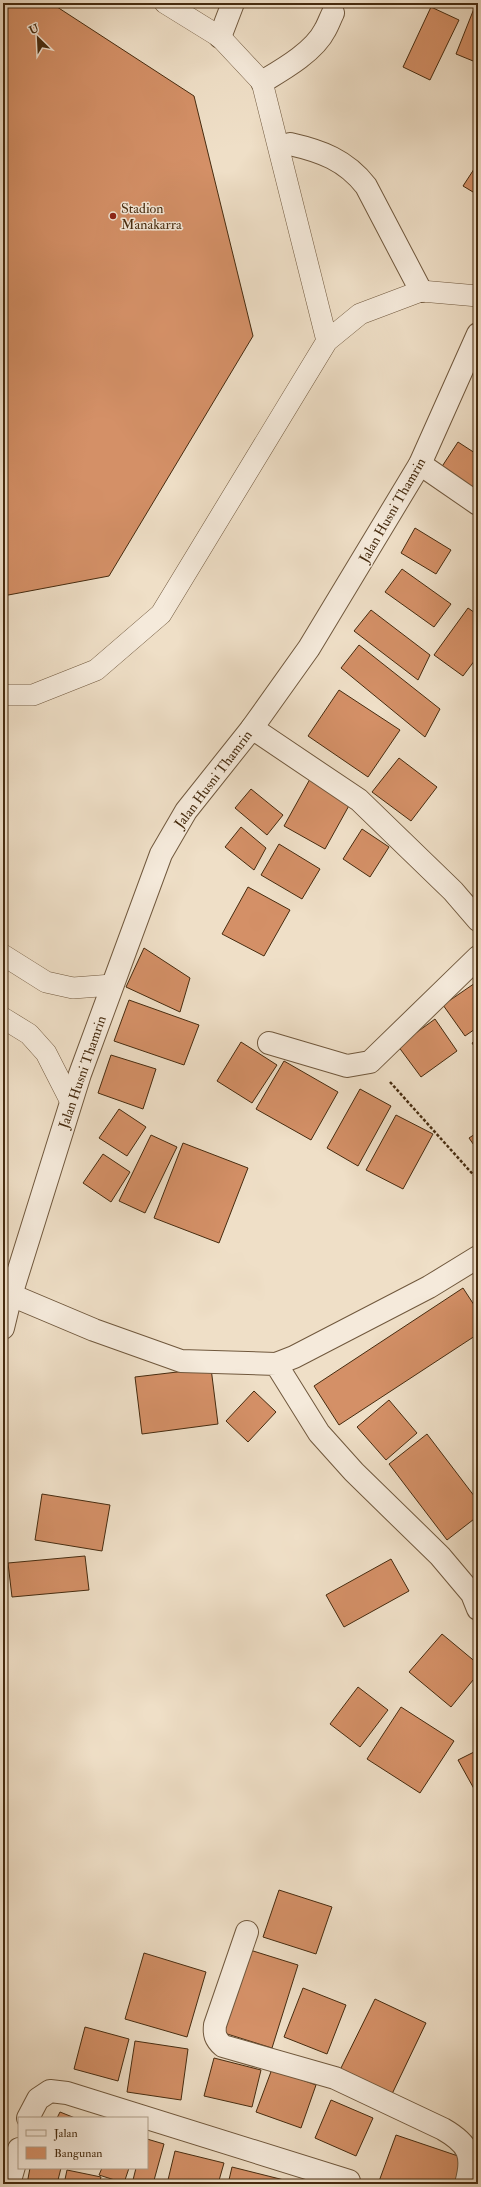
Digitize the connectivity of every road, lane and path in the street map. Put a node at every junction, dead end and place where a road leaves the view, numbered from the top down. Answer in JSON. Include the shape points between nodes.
{"nodes":[{"id":1,"x":165,"y":3,"type":"edge"},
{"id":2,"x":233,"y":3,"type":"edge"},
{"id":3,"x":333,"y":13,"type":"dead end"},
{"id":4,"x":220,"y":37,"type":"junction"},
{"id":5,"x":262,"y":82,"type":"junction"},
{"id":6,"x":285,"y":146,"type":"junction"},
{"id":7,"x":421,"y":291,"type":"junction"},
{"id":8,"x":478,"y":296,"type":"edge"},
{"id":9,"x":478,"y":334,"type":"edge"},
{"id":10,"x":327,"y":341,"type":"junction"},
{"id":11,"x":420,"y":464,"type":"junction"},
{"id":12,"x":478,"y":504,"type":"edge"},
{"id":13,"x":3,"y":695,"type":"edge"},
{"id":14,"x":252,"y":728,"type":"junction"},
{"id":15,"x":478,"y":920,"type":"edge"},
{"id":16,"x":3,"y":955,"type":"edge"},
{"id":17,"x":478,"y":957,"type":"edge"},
{"id":18,"x":112,"y":985,"type":"junction"},
{"id":19,"x":3,"y":1018,"type":"edge"},
{"id":20,"x":269,"y":1043,"type":"dead end"},
{"id":21,"x":370,"y":1062,"type":"junction"},
{"id":22,"x":71,"y":1102,"type":"junction"},
{"id":23,"x":478,"y":1180,"type":"edge"},
{"id":24,"x":478,"y":1257,"type":"edge"},
{"id":25,"x":7,"y":1292,"type":"edge"},
{"id":26,"x":3,"y":1328,"type":"edge"},
{"id":27,"x":276,"y":1364,"type":"junction"},
{"id":28,"x":478,"y":1609,"type":"edge"},
{"id":29,"x":247,"y":1932,"type":"dead end"},
{"id":30,"x":29,"y":2117,"type":"edge"},
{"id":31,"x":144,"y":2117,"type":"edge"},
{"id":32,"x":148,"y":2118,"type":"edge"},
{"id":33,"x":18,"y":2152,"type":"edge"},
{"id":34,"x":349,"y":2181,"type":"dead end"},
{"id":35,"x":9,"y":2184,"type":"edge"},
{"id":36,"x":466,"y":2184,"type":"edge"}],
"edges":[{"from":1,"to":4,"type":"lane"},
{"from":2,"to":4,"type":"street"},
{"from":3,"to":5,"type":"street","via":[[325,32],[312,45],[290,65]]},
{"from":4,"to":5,"type":"lane"},
{"from":5,"to":6,"type":"lane"},
{"from":6,"to":7,"type":"street","via":[[314,149],[356,172],[366,186]]},
{"from":6,"to":10,"type":"lane"},
{"from":7,"to":8,"type":"lane"},
{"from":7,"to":10,"type":"lane","via":[[360,314]]},
{"from":9,"to":11,"type":"street","name":"Jalan Husni Thamrin"},
{"from":10,"to":13,"type":"lane","via":[[161,614],[96,670],[33,694]]},
{"from":11,"to":12,"type":"street"},
{"from":11,"to":14,"type":"street","name":"Jalan Husni Thamrin","via":[[309,648]]},
{"from":14,"to":15,"type":"street","via":[[359,800],[453,891]]},
{"from":14,"to":18,"type":"street","name":"Jalan Husni Thamrin","via":[[186,811],[161,854]]},
{"from":16,"to":18,"type":"lane","via":[[46,982],[73,988]]},
{"from":17,"to":21,"type":"street"},
{"from":18,"to":22,"type":"street","name":"Jalan Husni Thamrin"},
{"from":19,"to":22,"type":"lane","via":[[29,1034],[46,1053]]},
{"from":20,"to":21,"type":"street","via":[[347,1066]]},
{"from":21,"to":23,"type":"path","via":[[406,1098]]},
{"from":22,"to":25,"type":"street","name":"Jalan Husni Thamrin"},
{"from":24,"to":27,"type":"street","via":[[429,1287]]},
{"from":25,"to":26,"type":"street","name":"Jalan Husni Thamrin"},
{"from":25,"to":27,"type":"street","via":[[94,1330],[181,1361]]},
{"from":27,"to":28,"type":"street","via":[[319,1433],[354,1472],[440,1556],[472,1594]]},
{"from":29,"to":36,"type":"street","via":[[215,2025],[214,2034],[217,2041],[223,2046],[335,2078],[456,2136],[468,2149],[470,2168]]},
{"from":30,"to":31,"type":"street","via":[[38,2099],[50,2091],[67,2093]]},
{"from":32,"to":34,"type":"street"},
{"from":33,"to":35,"type":"street"}]}
